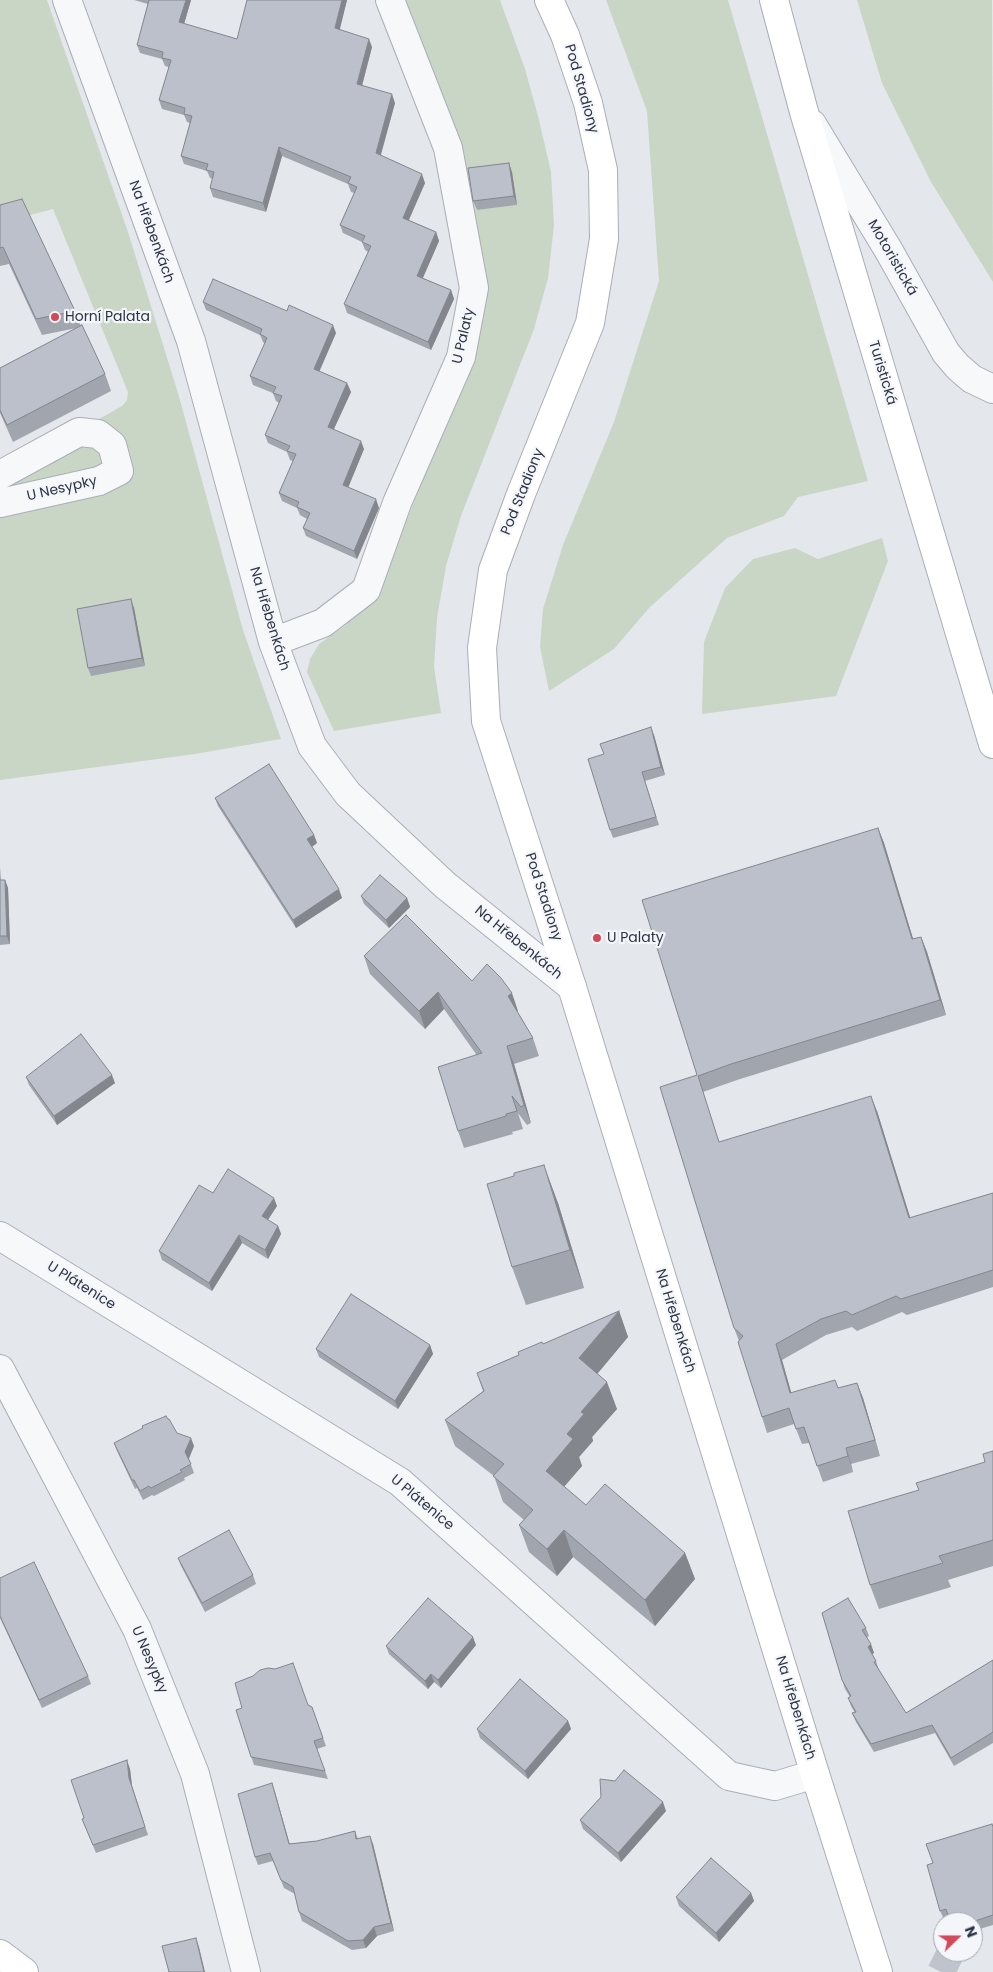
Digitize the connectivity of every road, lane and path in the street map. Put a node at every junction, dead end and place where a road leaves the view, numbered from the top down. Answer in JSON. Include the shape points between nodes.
{"nodes":[{"id":1,"x":67,"y":0,"type":"edge"},
{"id":2,"x":390,"y":0,"type":"edge"},
{"id":3,"x":549,"y":0,"type":"edge"},
{"id":4,"x":774,"y":0,"type":"edge"},
{"id":5,"x":804,"y":112,"type":"junction"},
{"id":6,"x":993,"y":390,"type":"edge"},
{"id":7,"x":0,"y":475,"type":"edge"},
{"id":8,"x":0,"y":503,"type":"edge"},
{"id":9,"x":273,"y":642,"type":"junction"},
{"id":10,"x":993,"y":744,"type":"edge"},
{"id":11,"x":572,"y":986,"type":"junction"},
{"id":12,"x":0,"y":1236,"type":"edge"},
{"id":13,"x":0,"y":1369,"type":"edge"},
{"id":14,"x":815,"y":1774,"type":"junction"},
{"id":15,"x":0,"y":1954,"type":"edge"},
{"id":16,"x":24,"y":1972,"type":"edge"},
{"id":17,"x":246,"y":1972,"type":"edge"},
{"id":18,"x":878,"y":1972,"type":"edge"}],
"edges":[{"from":1,"to":9,"type":"street","name":"Na Hřebenkách","via":[[191,341]]},
{"from":2,"to":9,"type":"street","name":"U Palaty","via":[[448,148],[474,288],[461,357],[397,503],[366,590],[323,623]]},
{"from":3,"to":11,"type":"street","name":"Pod Stadiony","via":[[565,35],[588,103],[603,170],[604,239],[590,323],[493,570],[482,648],[486,722]]},
{"from":4,"to":5,"type":"street","name":"Turistická"},
{"from":5,"to":6,"type":"street","name":"Motoristická","via":[[889,251],[946,353],[972,379]]},
{"from":5,"to":10,"type":"street","name":"Turistická"},
{"from":7,"to":8,"type":"street","name":"U Nesypky","via":[[79,432],[98,434],[112,445],[119,471],[99,481]]},
{"from":9,"to":11,"type":"street","name":"Na Hřebenkách","via":[[312,746],[348,794],[445,884]]},
{"from":11,"to":14,"type":"street","name":"Na Hřebenkách"},
{"from":12,"to":14,"type":"street","name":"U Plátenice","via":[[400,1482],[729,1776],[775,1786]]},
{"from":13,"to":17,"type":"street","name":"U Nesypky","via":[[137,1629],[195,1774]]},
{"from":14,"to":18,"type":"street","name":"Na Hřebenkách"},
{"from":15,"to":16,"type":"street"}]}
